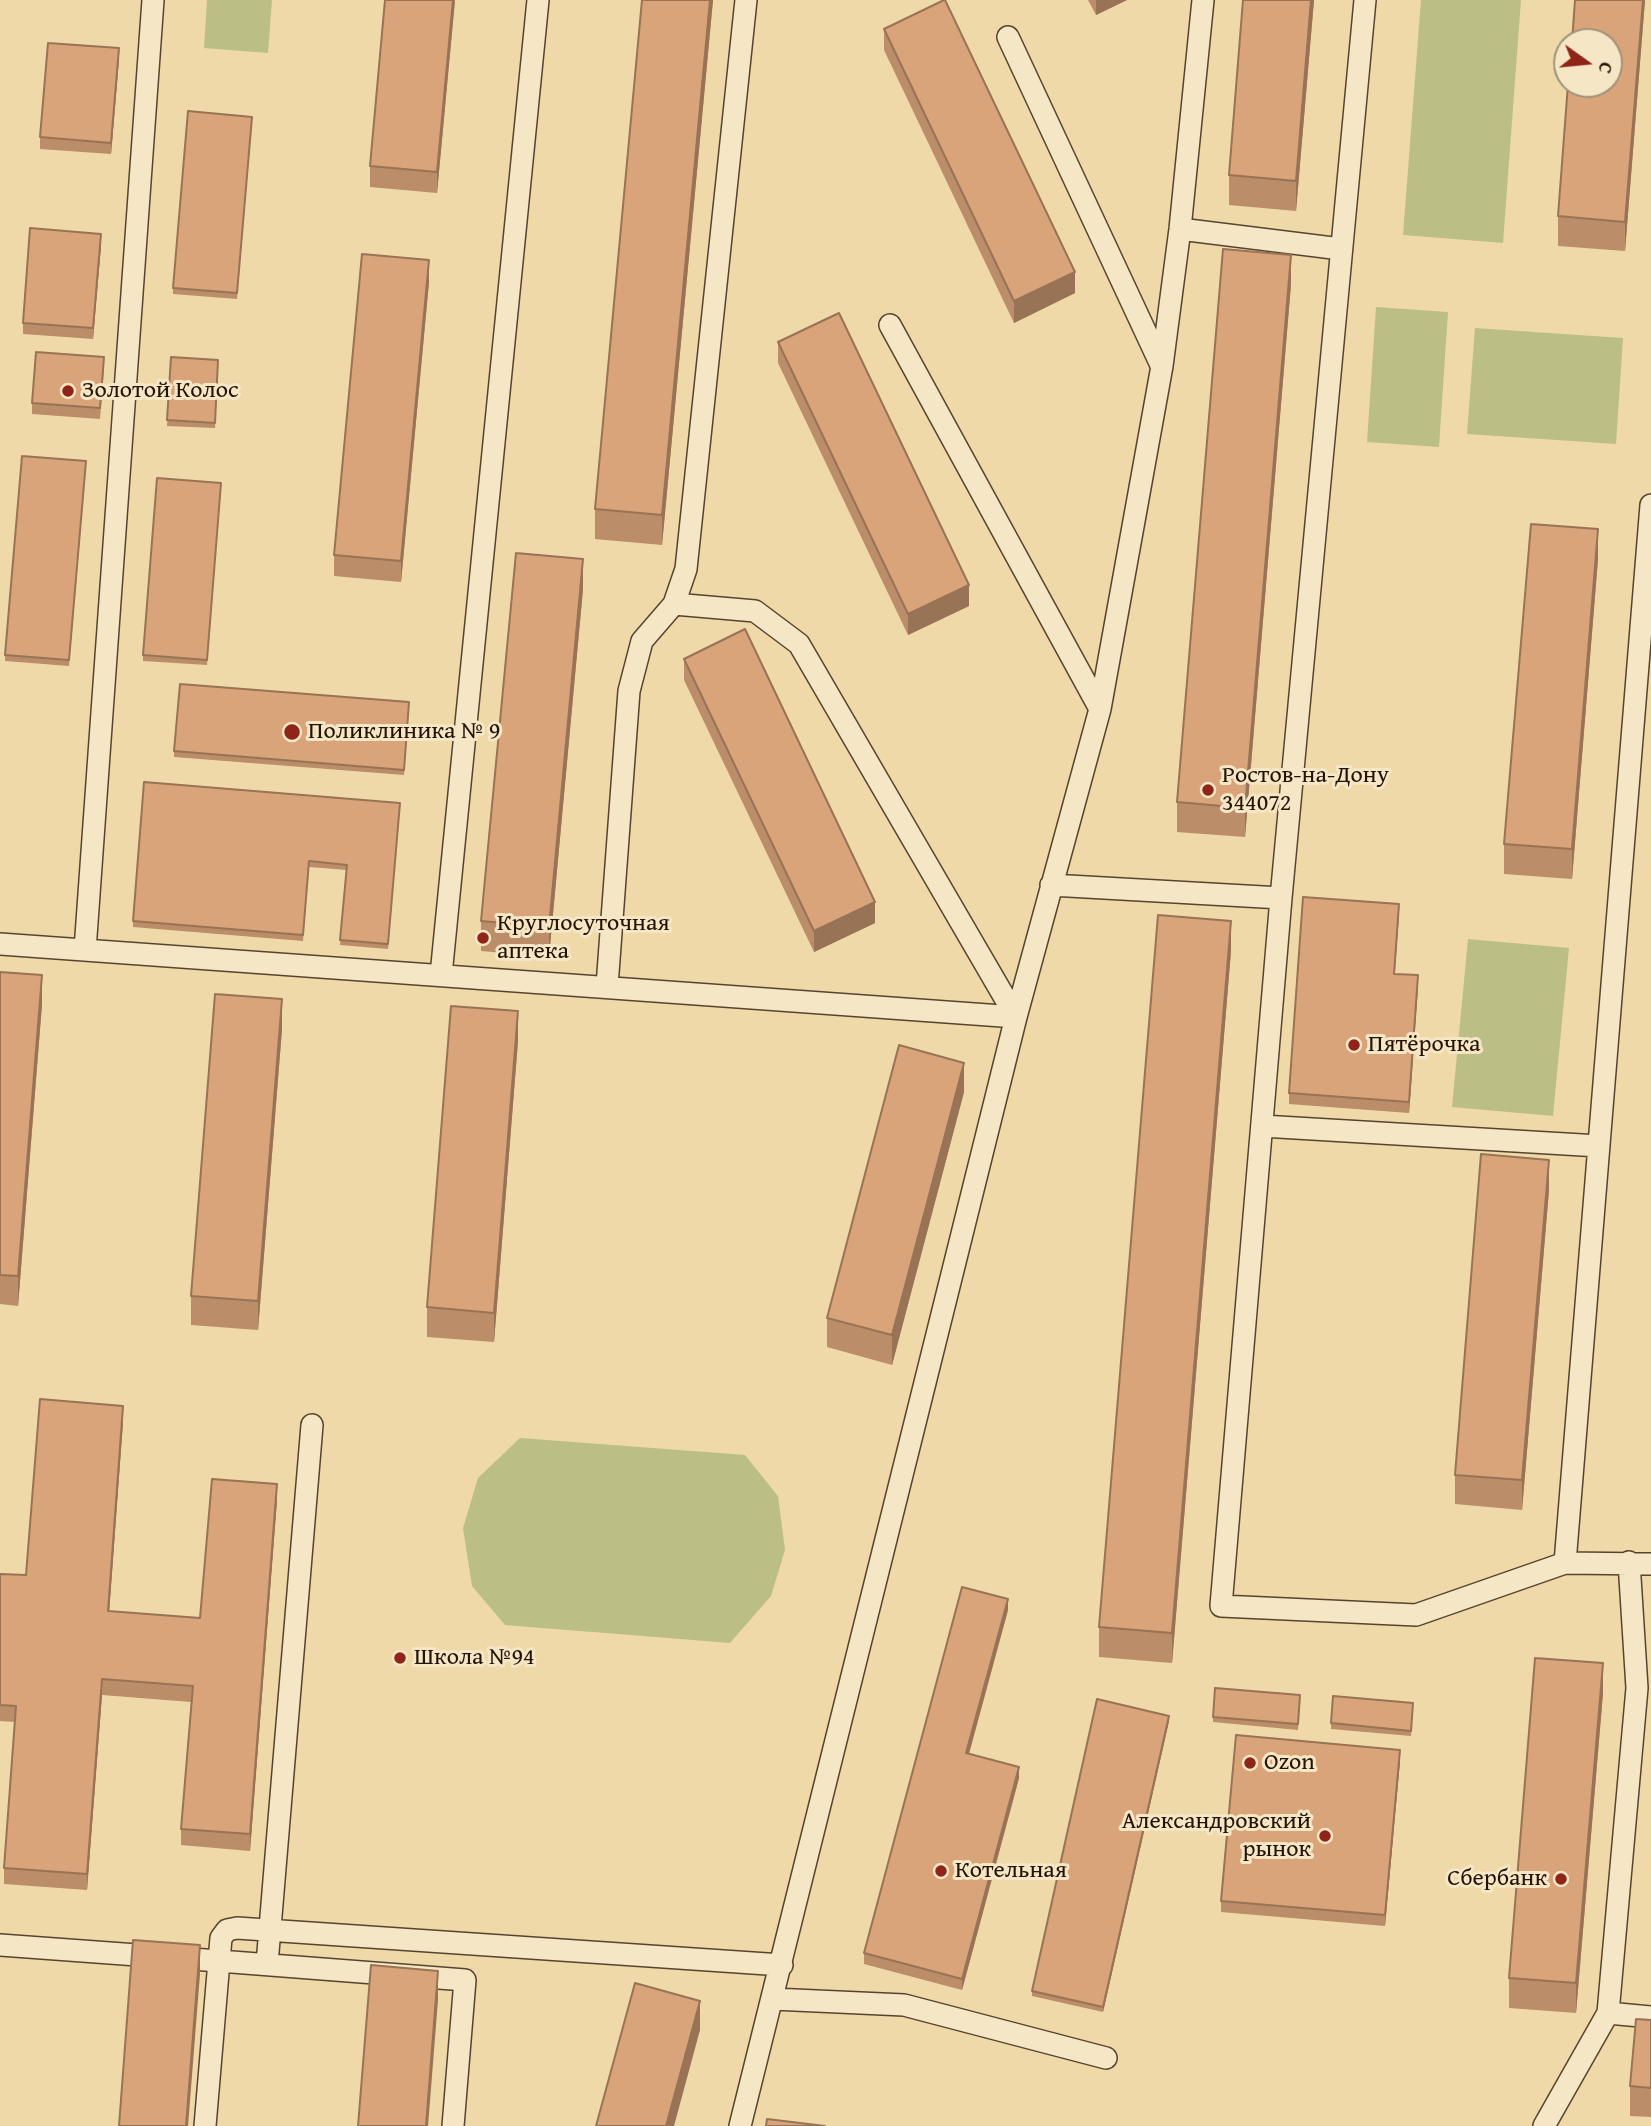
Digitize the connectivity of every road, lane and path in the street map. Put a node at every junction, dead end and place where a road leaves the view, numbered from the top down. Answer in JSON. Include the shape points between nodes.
{"nodes":[{"id":1,"x":153,"y":0,"type":"edge"},
{"id":2,"x":538,"y":0,"type":"edge"},
{"id":3,"x":746,"y":0,"type":"edge"},
{"id":4,"x":1203,"y":0,"type":"edge"},
{"id":5,"x":1366,"y":0,"type":"edge"},
{"id":6,"x":1008,"y":37,"type":"dead end"},
{"id":7,"x":1180,"y":229,"type":"junction"},
{"id":8,"x":1341,"y":249,"type":"junction"},
{"id":9,"x":890,"y":325,"type":"dead end"},
{"id":10,"x":1162,"y":366,"type":"junction"},
{"id":11,"x":1651,"y":505,"type":"edge"},
{"id":12,"x":674,"y":604,"type":"junction"},
{"id":13,"x":1100,"y":709,"type":"junction"},
{"id":14,"x":1051,"y":885,"type":"junction"},
{"id":15,"x":1281,"y":898,"type":"junction"},
{"id":16,"x":0,"y":944,"type":"edge"},
{"id":17,"x":85,"y":950,"type":"junction"},
{"id":18,"x":441,"y":975,"type":"junction"},
{"id":19,"x":607,"y":986,"type":"junction"},
{"id":20,"x":1016,"y":1017,"type":"junction"},
{"id":21,"x":1262,"y":1126,"type":"junction"},
{"id":22,"x":1599,"y":1146,"type":"junction"},
{"id":23,"x":312,"y":1426,"type":"dead end"},
{"id":24,"x":1629,"y":1562,"type":"junction"},
{"id":25,"x":1565,"y":1563,"type":"junction"},
{"id":26,"x":1651,"y":1564,"type":"edge"},
{"id":27,"x":269,"y":1931,"type":"junction"},
{"id":28,"x":0,"y":1945,"type":"edge"},
{"id":29,"x":219,"y":1961,"type":"junction"},
{"id":30,"x":267,"y":1964,"type":"junction"},
{"id":31,"x":782,"y":1965,"type":"junction"},
{"id":32,"x":773,"y":1999,"type":"junction"},
{"id":33,"x":1608,"y":2013,"type":"junction"},
{"id":34,"x":1651,"y":2017,"type":"edge"},
{"id":35,"x":1106,"y":2058,"type":"dead end"},
{"id":36,"x":205,"y":2126,"type":"edge"},
{"id":37,"x":453,"y":2126,"type":"edge"},
{"id":38,"x":740,"y":2126,"type":"edge"},
{"id":39,"x":1544,"y":2126,"type":"edge"}],
"edges":[{"from":1,"to":17,"type":"lane"},
{"from":2,"to":18,"type":"lane"},
{"from":3,"to":12,"type":"lane","via":[[686,569]]},
{"from":4,"to":7,"type":"lane"},
{"from":5,"to":8,"type":"lane"},
{"from":6,"to":10,"type":"lane"},
{"from":7,"to":8,"type":"lane"},
{"from":7,"to":10,"type":"lane"},
{"from":8,"to":15,"type":"lane"},
{"from":9,"to":13,"type":"lane"},
{"from":10,"to":13,"type":"lane"},
{"from":11,"to":22,"type":"lane"},
{"from":12,"to":19,"type":"lane","via":[[642,641],[629,691]]},
{"from":12,"to":20,"type":"lane","via":[[755,611],[799,644]]},
{"from":13,"to":14,"type":"lane"},
{"from":14,"to":15,"type":"lane"},
{"from":14,"to":20,"type":"lane"},
{"from":15,"to":21,"type":"lane"},
{"from":16,"to":17,"type":"lane"},
{"from":17,"to":18,"type":"lane"},
{"from":18,"to":19,"type":"lane"},
{"from":19,"to":20,"type":"lane"},
{"from":20,"to":31,"type":"lane"},
{"from":21,"to":22,"type":"lane"},
{"from":21,"to":25,"type":"lane","via":[[1221,1606],[1416,1615]]},
{"from":22,"to":25,"type":"lane"},
{"from":23,"to":27,"type":"lane"},
{"from":24,"to":25,"type":"lane"},
{"from":24,"to":26,"type":"lane"},
{"from":24,"to":33,"type":"lane","via":[[1637,1688]]},
{"from":27,"to":29,"type":"lane","via":[[227,1930],[221,1938]]},
{"from":27,"to":30,"type":"lane"},
{"from":27,"to":31,"type":"lane"},
{"from":28,"to":29,"type":"lane"},
{"from":29,"to":30,"type":"lane"},
{"from":29,"to":36,"type":"lane"},
{"from":30,"to":37,"type":"lane","via":[[465,1980]]},
{"from":31,"to":32,"type":"lane"},
{"from":32,"to":35,"type":"lane","via":[[904,2005]]},
{"from":32,"to":38,"type":"lane"},
{"from":33,"to":34,"type":"lane"},
{"from":33,"to":39,"type":"lane"}]}
